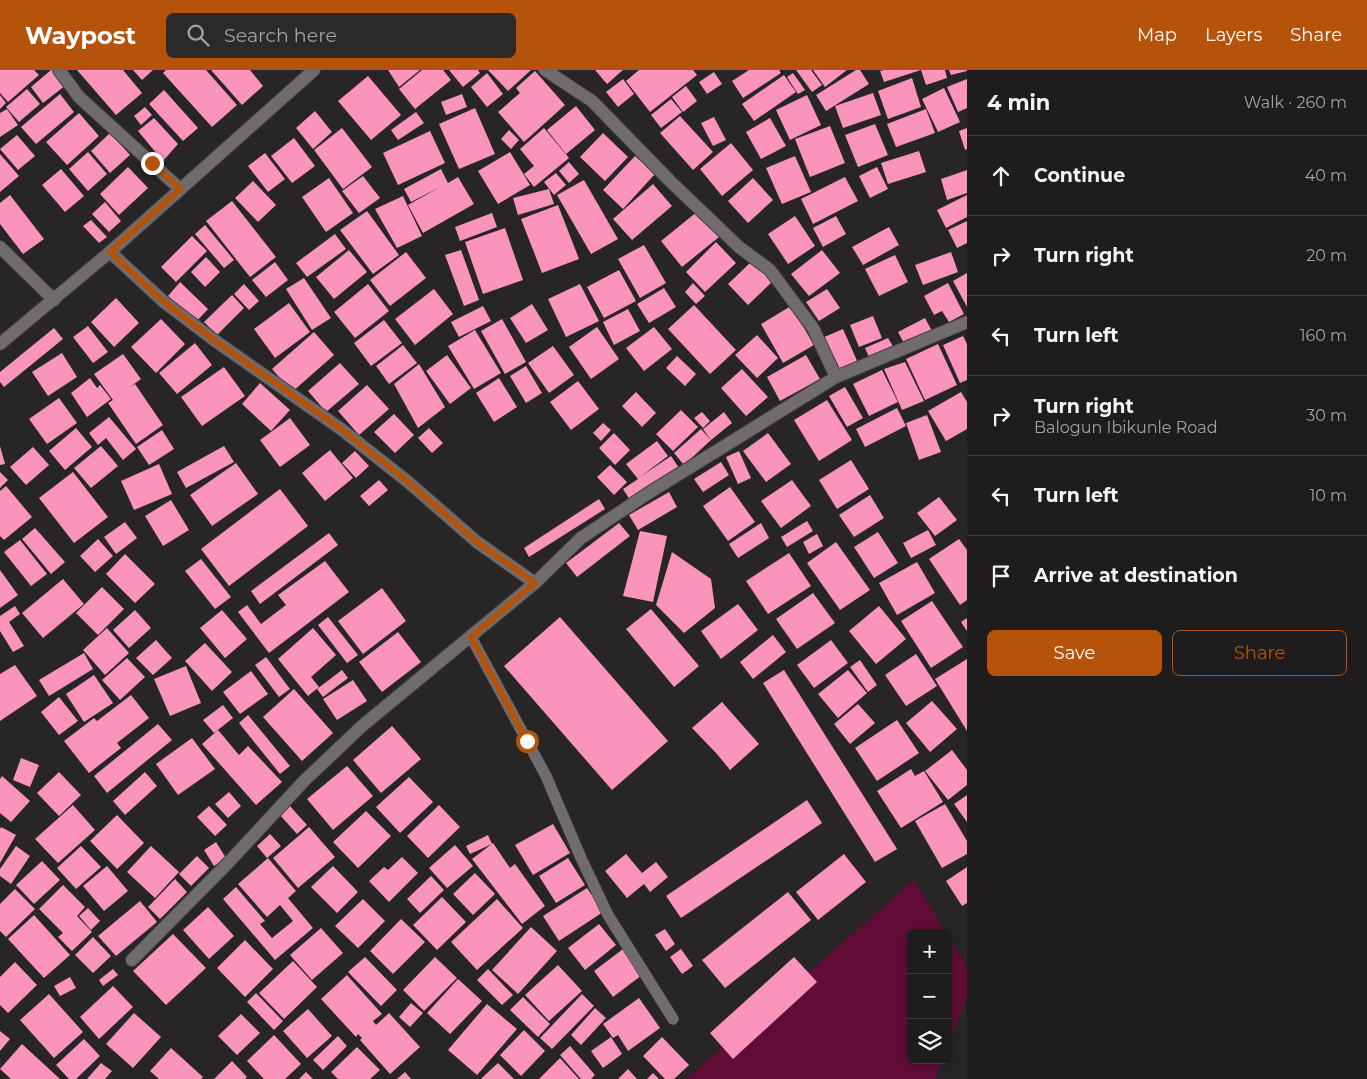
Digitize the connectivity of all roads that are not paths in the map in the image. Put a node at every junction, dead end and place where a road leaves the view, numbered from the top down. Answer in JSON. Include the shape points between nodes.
{"nodes":[{"id":1,"x":60,"y":70,"type":"edge"},
{"id":2,"x":314,"y":70,"type":"edge"},
{"id":3,"x":545,"y":70,"type":"edge"},
{"id":4,"x":180,"y":189,"type":"junction"},
{"id":5,"x":0,"y":248,"type":"edge"},
{"id":6,"x":110,"y":252,"type":"junction"},
{"id":7,"x":54,"y":300,"type":"junction"},
{"id":8,"x":967,"y":322,"type":"edge"},
{"id":9,"x":0,"y":344,"type":"edge"},
{"id":10,"x":836,"y":377,"type":"junction"},
{"id":11,"x":535,"y":583,"type":"junction"},
{"id":12,"x":471,"y":637,"type":"junction"},
{"id":13,"x":132,"y":960,"type":"dead end"},
{"id":14,"x":673,"y":1019,"type":"dead end"}],
"edges":[{"from":1,"to":4,"type":"street","via":[[80,97]]},
{"from":2,"to":4,"type":"street"},
{"from":3,"to":10,"type":"street","via":[[592,102],[739,247],[770,270],[813,328]]},
{"from":4,"to":6,"type":"street"},
{"from":5,"to":7,"type":"street"},
{"from":6,"to":7,"type":"street"},
{"from":6,"to":11,"type":"street","via":[[164,302],[341,429],[477,542]]},
{"from":7,"to":9,"type":"street"},
{"from":8,"to":10,"type":"street"},
{"from":10,"to":11,"type":"street","via":[[582,538]]},
{"from":11,"to":12,"type":"street"},
{"from":12,"to":13,"type":"street","via":[[354,733]]},
{"from":12,"to":14,"type":"lane","via":[[546,776],[608,915]]}]}
